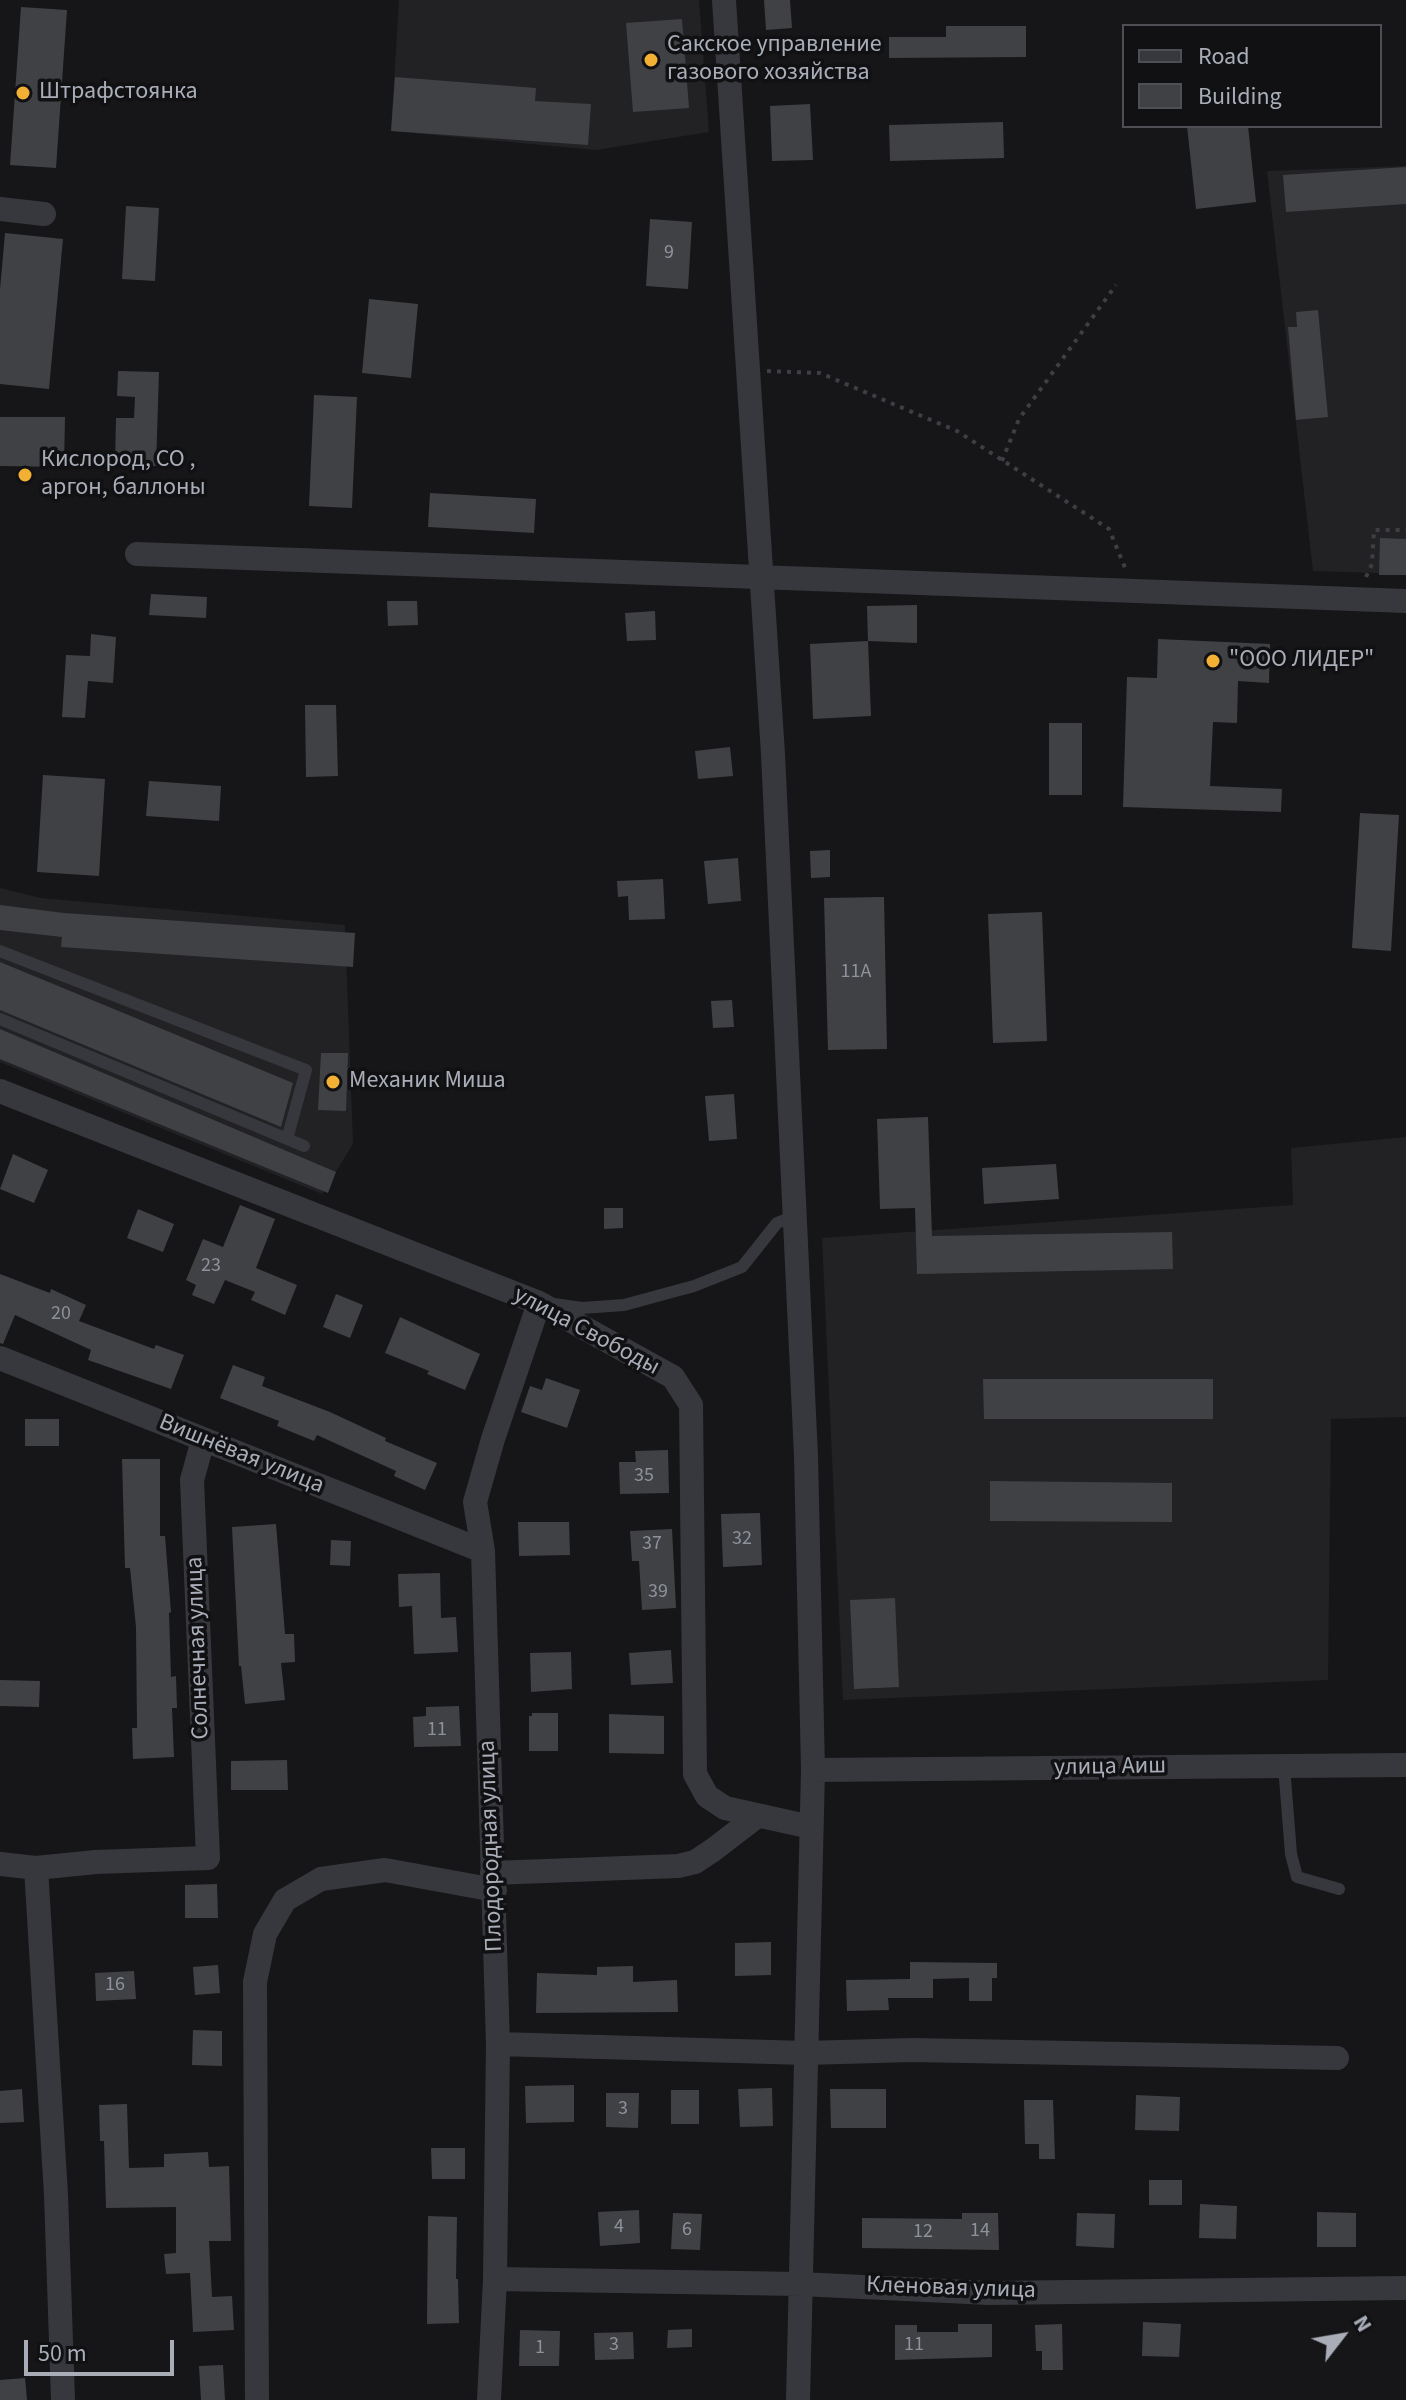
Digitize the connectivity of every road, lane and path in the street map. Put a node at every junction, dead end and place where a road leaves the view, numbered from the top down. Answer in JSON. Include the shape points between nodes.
{"nodes":[{"id":1,"x":724,"y":0,"type":"edge"},
{"id":2,"x":0,"y":209,"type":"edge"},
{"id":3,"x":44,"y":214,"type":"dead end"},
{"id":4,"x":1116,"y":285,"type":"dead end"},
{"id":5,"x":748,"y":371,"type":"junction"},
{"id":6,"x":1002,"y":461,"type":"junction"},
{"id":7,"x":1406,"y":530,"type":"edge"},
{"id":8,"x":137,"y":554,"type":"dead end"},
{"id":9,"x":762,"y":577,"type":"junction"},
{"id":10,"x":1135,"y":591,"type":"junction"},
{"id":11,"x":1364,"y":599,"type":"junction"},
{"id":12,"x":1406,"y":601,"type":"edge"},
{"id":13,"x":0,"y":951,"type":"edge"},
{"id":14,"x":0,"y":1019,"type":"edge"},
{"id":15,"x":0,"y":1091,"type":"edge"},
{"id":16,"x":287,"y":1139,"type":"junction"},
{"id":17,"x":304,"y":1146,"type":"dead end"},
{"id":18,"x":795,"y":1216,"type":"junction"},
{"id":19,"x":539,"y":1303,"type":"junction"},
{"id":20,"x":0,"y":1358,"type":"edge"},
{"id":21,"x":203,"y":1440,"type":"junction"},
{"id":22,"x":483,"y":1551,"type":"junction"},
{"id":23,"x":1406,"y":1765,"type":"edge"},
{"id":24,"x":1284,"y":1766,"type":"junction"},
{"id":25,"x":813,"y":1770,"type":"junction"},
{"id":26,"x":756,"y":1817,"type":"junction"},
{"id":27,"x":811,"y":1827,"type":"junction"},
{"id":28,"x":0,"y":1864,"type":"edge"},
{"id":29,"x":36,"y":1868,"type":"junction"},
{"id":30,"x":493,"y":1881,"type":"junction"},
{"id":31,"x":1339,"y":1889,"type":"dead end"},
{"id":32,"x":498,"y":2044,"type":"junction"},
{"id":33,"x":805,"y":2053,"type":"junction"},
{"id":34,"x":1337,"y":2058,"type":"dead end"},
{"id":35,"x":495,"y":2279,"type":"junction"},
{"id":36,"x":800,"y":2284,"type":"junction"},
{"id":37,"x":1406,"y":2288,"type":"edge"},
{"id":38,"x":63,"y":2400,"type":"edge"},
{"id":39,"x":257,"y":2400,"type":"edge"},
{"id":40,"x":489,"y":2400,"type":"edge"},
{"id":41,"x":798,"y":2400,"type":"edge"}],
"edges":[{"from":1,"to":5,"type":"street"},
{"from":2,"to":3,"type":"street"},
{"from":4,"to":6,"type":"path","via":[[1019,419]]},
{"from":5,"to":6,"type":"path","via":[[820,373],[957,431]]},
{"from":5,"to":9,"type":"street"},
{"from":6,"to":10,"type":"path","via":[[1109,529]]},
{"from":7,"to":11,"type":"path","via":[[1374,530]]},
{"from":8,"to":9,"type":"street"},
{"from":9,"to":10,"type":"street"},
{"from":9,"to":18,"type":"street"},
{"from":10,"to":11,"type":"street"},
{"from":11,"to":12,"type":"street"},
{"from":13,"to":16,"type":"lane","via":[[306,1070]]},
{"from":14,"to":16,"type":"lane"},
{"from":15,"to":19,"type":"street","name":"улица Свободы"},
{"from":16,"to":17,"type":"lane"},
{"from":18,"to":19,"type":"lane","via":[[777,1223],[742,1267],[694,1286],[624,1305]]},
{"from":18,"to":25,"type":"street"},
{"from":19,"to":22,"type":"street","name":"Плодородная улица","via":[[475,1502]]},
{"from":19,"to":26,"type":"street","name":"улица Свободы","via":[[673,1377],[691,1405],[695,1774],[707,1796]]},
{"from":20,"to":21,"type":"street","name":"Вишнёвая улица"},
{"from":21,"to":22,"type":"street","name":"Вишнёвая улица"},
{"from":21,"to":29,"type":"street","name":"Солнечная улица","via":[[192,1480],[208,1858]]},
{"from":22,"to":30,"type":"street","name":"Плодородная улица"},
{"from":23,"to":24,"type":"street","name":"улица Аиш"},
{"from":24,"to":25,"type":"street","name":"улица Аиш"},
{"from":24,"to":31,"type":"lane","via":[[1297,1877]]},
{"from":25,"to":27,"type":"street"},
{"from":26,"to":27,"type":"street","name":"улица Свободы"},
{"from":26,"to":30,"type":"street","via":[[704,1856],[678,1866]]},
{"from":27,"to":33,"type":"street"},
{"from":28,"to":29,"type":"street"},
{"from":29,"to":38,"type":"street"},
{"from":30,"to":32,"type":"street","name":"Плодородная улица"},
{"from":30,"to":39,"type":"street","via":[[385,1870],[321,1879],[285,1900],[265,1934],[255,1982]]},
{"from":32,"to":33,"type":"street"},
{"from":32,"to":35,"type":"street","name":"Плодородная улица"},
{"from":33,"to":34,"type":"street","via":[[912,2050]]},
{"from":33,"to":36,"type":"street"},
{"from":35,"to":36,"type":"street","name":"Кленовая улица"},
{"from":35,"to":40,"type":"street","name":"Плодородная улица"},
{"from":36,"to":37,"type":"street","name":"Кленовая улица","via":[[989,2293]]},
{"from":36,"to":41,"type":"street"}]}
